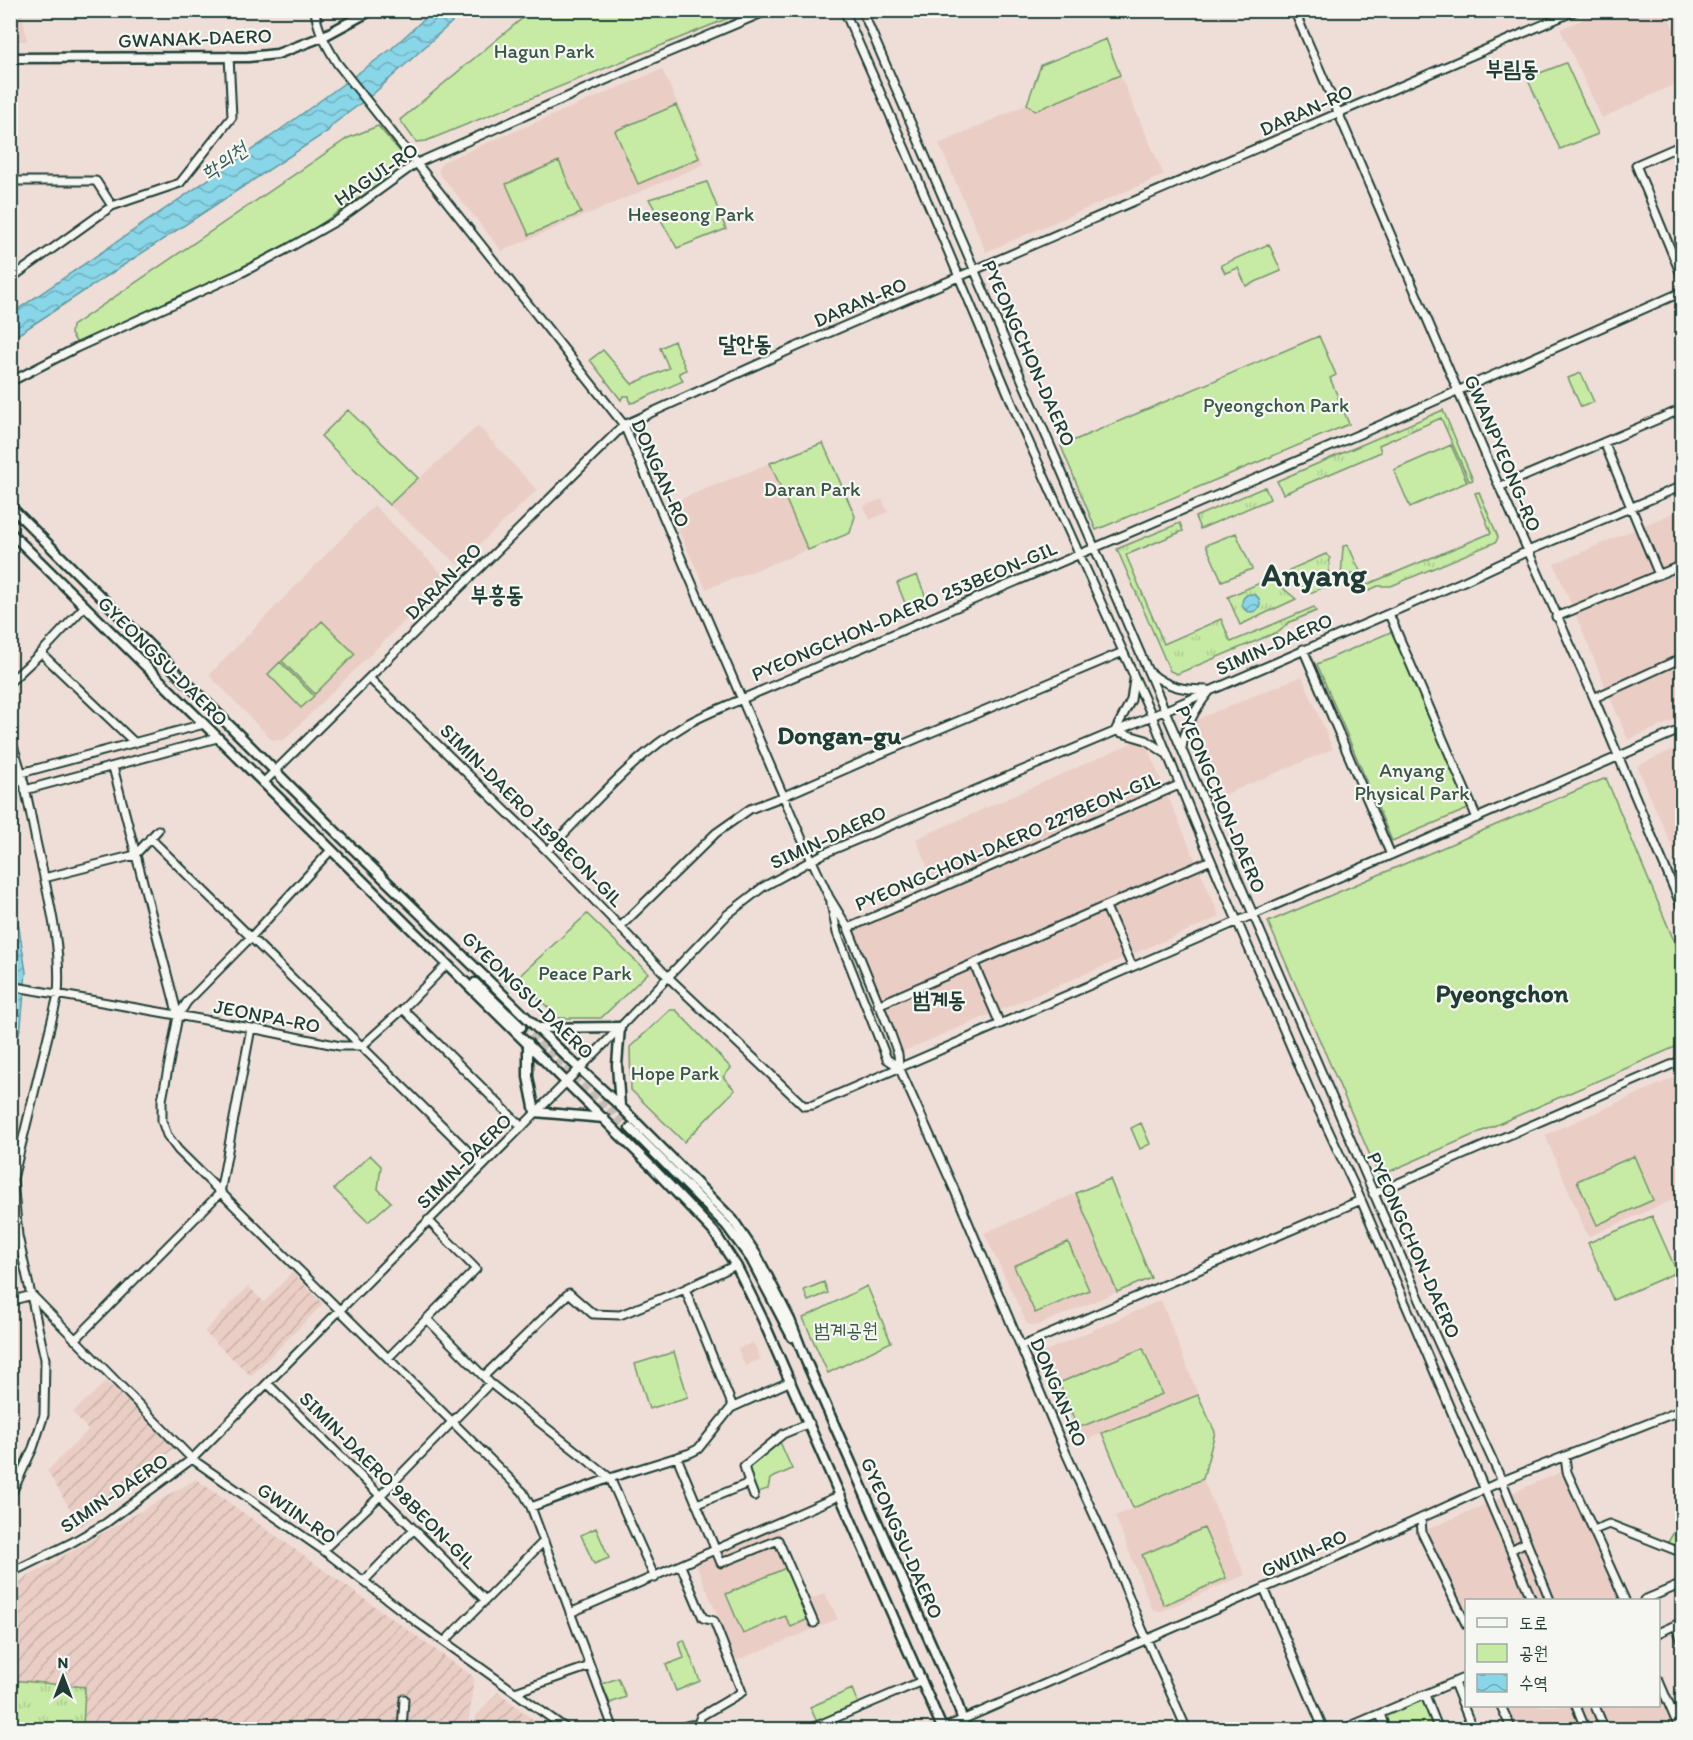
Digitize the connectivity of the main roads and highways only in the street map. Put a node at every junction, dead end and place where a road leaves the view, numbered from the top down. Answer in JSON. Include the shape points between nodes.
{"nodes":[{"id":1,"x":372,"y":10,"type":"edge"},
{"id":2,"x":10,"y":58,"type":"edge"},
{"id":3,"x":10,"y":506,"type":"edge"},
{"id":4,"x":10,"y":532,"type":"edge"},
{"id":5,"x":339,"y":835,"type":"junction"},
{"id":6,"x":344,"y":863,"type":"junction"},
{"id":7,"x":537,"y":1028,"type":"junction"},
{"id":8,"x":528,"y":1043,"type":"junction"},
{"id":9,"x":620,"y":1106,"type":"junction"},
{"id":10,"x":604,"y":1118,"type":"junction"},
{"id":11,"x":806,"y":1361,"type":"junction"},
{"id":12,"x":786,"y":1370,"type":"junction"},
{"id":13,"x":941,"y":1729,"type":"edge"},
{"id":14,"x":966,"y":1730,"type":"edge"}],
"edges":[{"from":1,"to":2,"type":"main road","name":"GWANAK-DAERO","via":[[322,37],[277,54]]},
{"from":3,"to":5,"type":"main road","name":"GYEONGSU-DAERO"},
{"from":4,"to":6,"type":"main road","name":"GYEONGSU-DAERO"},
{"from":5,"to":6,"type":"main road","name":"GYEONGSU-DAERO","via":[[523,1025]]},
{"from":5,"to":7,"type":"main road","name":"GYEONGSU-DAERO"},
{"from":6,"to":8,"type":"main road","name":"GYEONGSU-DAERO"},
{"from":7,"to":9,"type":"main road","name":"GYEONGSU-DAERO"},
{"from":7,"to":9,"type":"main road","via":[[620,1027]]},
{"from":8,"to":10,"type":"main road","name":"GYEONGSU-DAERO"},
{"from":8,"to":10,"type":"main road","via":[[528,1077],[535,1112]]},
{"from":9,"to":11,"type":"main road","name":"GYEONGSU-DAERO","via":[[733,1220],[757,1256]]},
{"from":10,"to":12,"type":"main road","name":"GYEONGSU-DAERO","via":[[714,1232],[736,1265]]},
{"from":11,"to":12,"type":"main road","name":"GYEONGSU-DAERO","via":[[751,1259],[726,1225],[628,1131],[719,1229],[742,1264]]},
{"from":11,"to":14,"type":"main road","name":"GYEONGSU-DAERO"},
{"from":12,"to":13,"type":"main road","name":"GYEONGSU-DAERO"}]}
